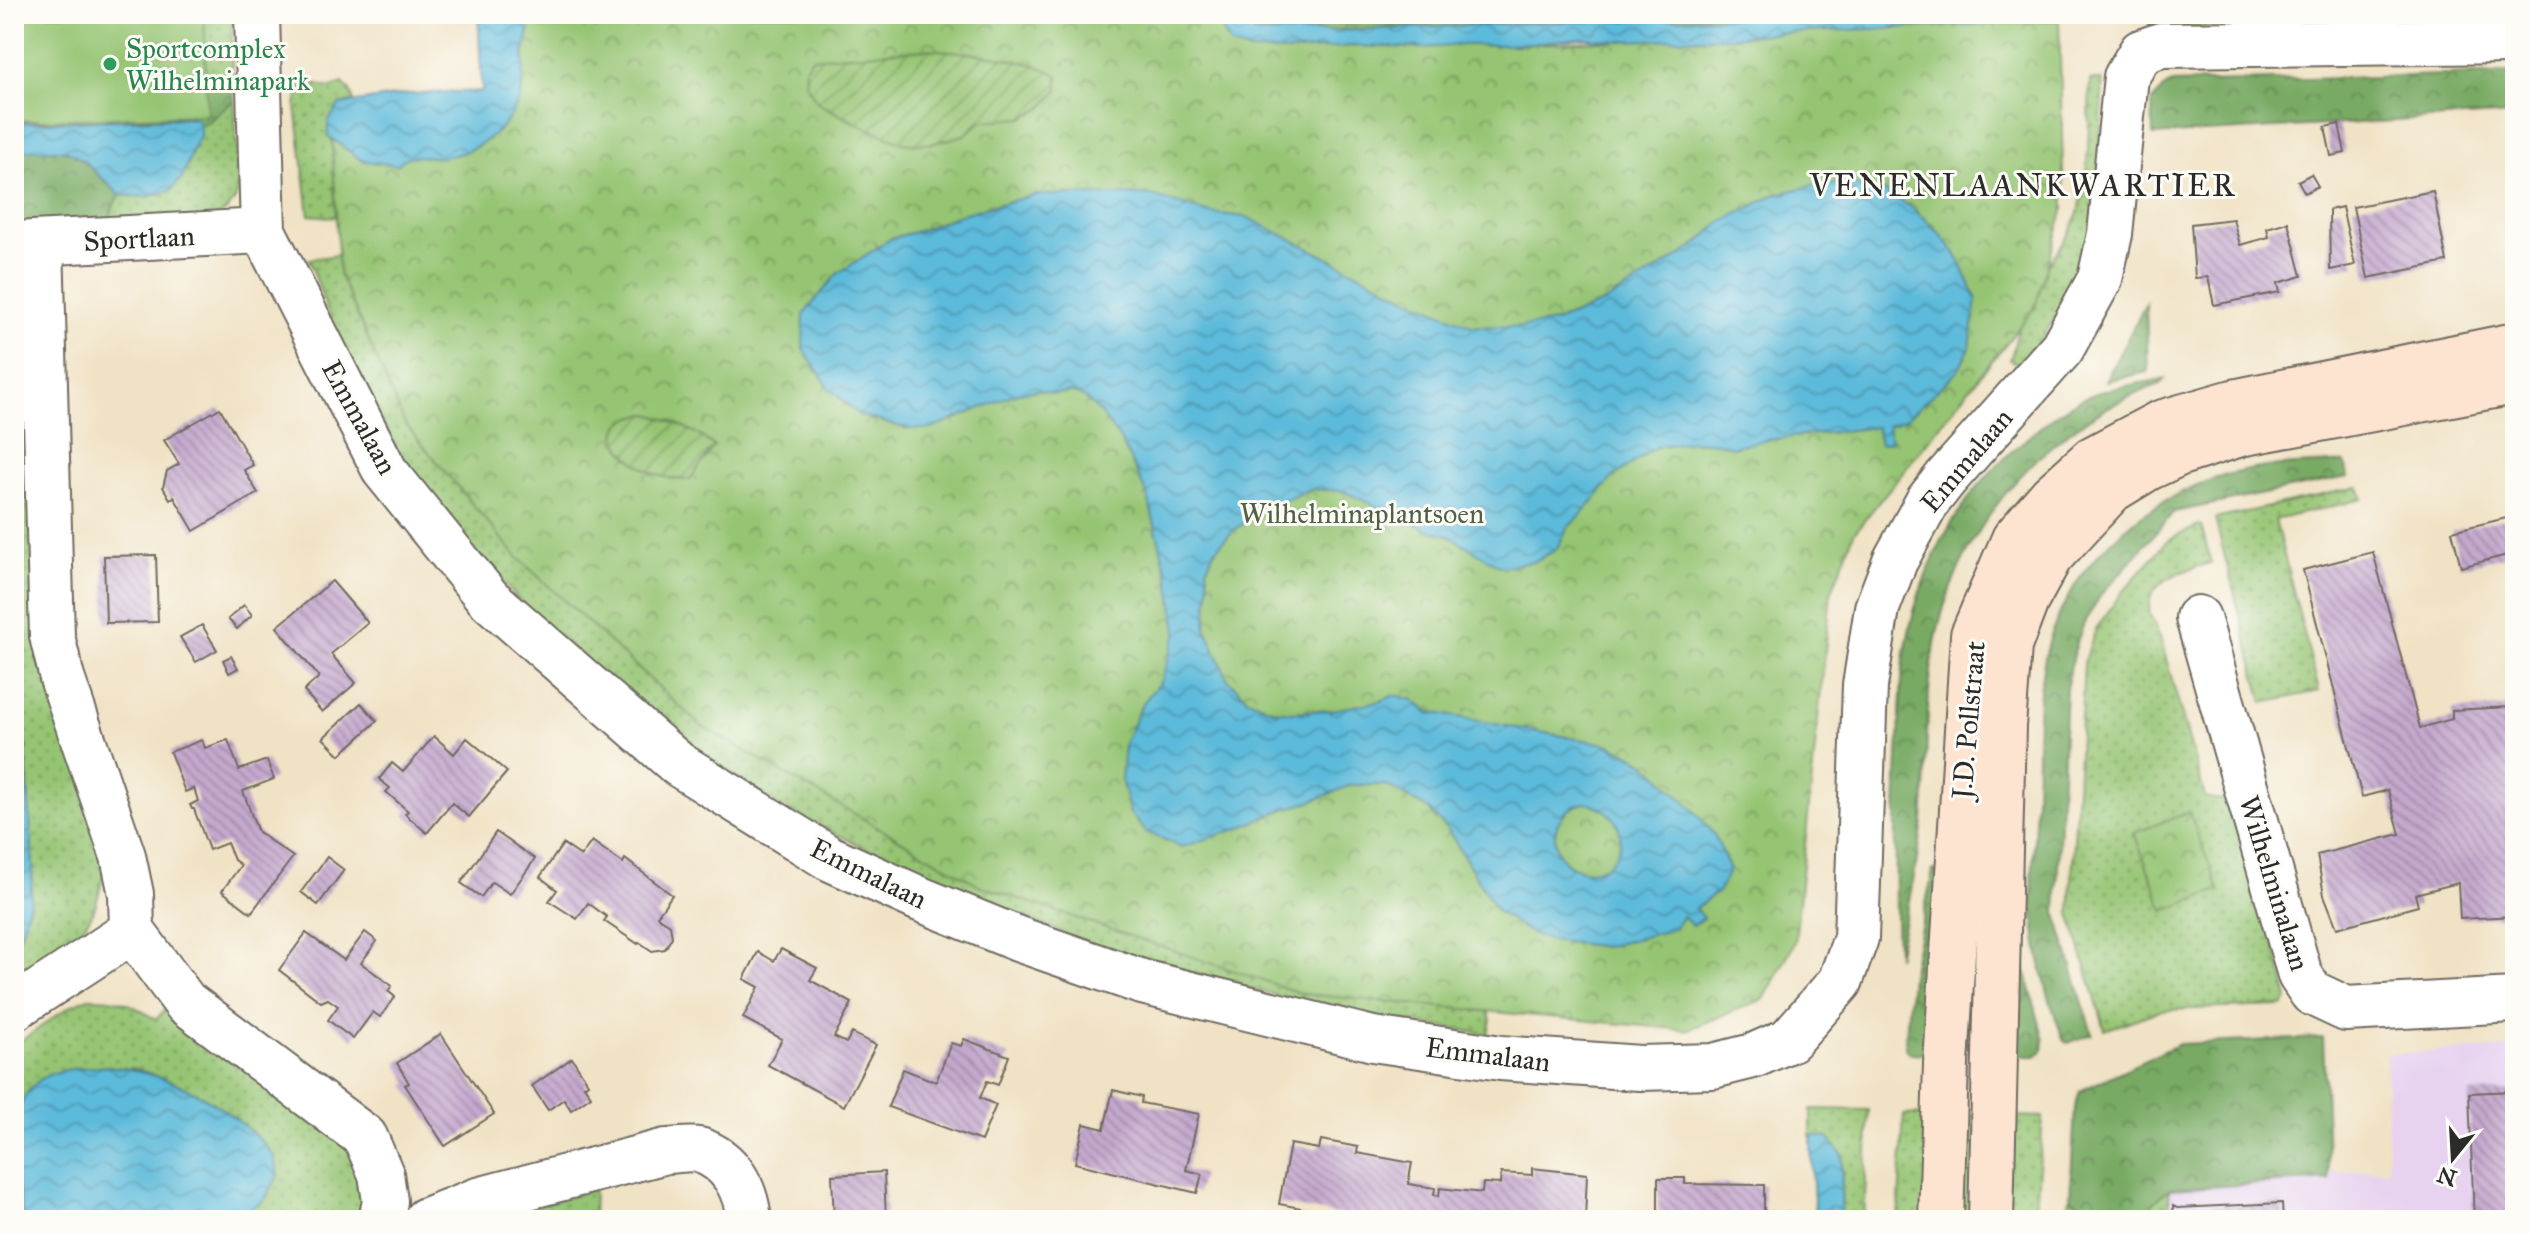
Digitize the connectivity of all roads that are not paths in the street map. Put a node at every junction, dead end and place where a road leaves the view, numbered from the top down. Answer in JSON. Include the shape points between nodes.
{"nodes":[{"id":1,"x":257,"y":14,"type":"edge"},
{"id":2,"x":2515,"y":41,"type":"edge"},
{"id":3,"x":263,"y":231,"type":"junction"},
{"id":4,"x":27,"y":243,"type":"edge"},
{"id":5,"x":2515,"y":345,"type":"edge"},
{"id":6,"x":2515,"y":382,"type":"edge"},
{"id":7,"x":2198,"y":618,"type":"dead end"},
{"id":8,"x":132,"y":931,"type":"junction"},
{"id":9,"x":2515,"y":1000,"type":"edge"},
{"id":10,"x":14,"y":1008,"type":"edge"},
{"id":11,"x":381,"y":1220,"type":"edge"},
{"id":12,"x":426,"y":1220,"type":"edge"},
{"id":13,"x":749,"y":1220,"type":"edge"},
{"id":14,"x":1941,"y":1220,"type":"edge"},
{"id":15,"x":1991,"y":1220,"type":"edge"}],
"edges":[{"from":1,"to":3,"type":"street","name":"Emmalaan"},
{"from":2,"to":3,"type":"street","name":"Emmalaan","via":[[2161,45],[2141,52],[2126,77],[2110,234],[2100,279],[2062,348],[1928,501],[1877,608],[1865,686],[1856,938],[1840,982],[1789,1040],[1713,1066],[1640,1068],[1501,1058],[1373,1039],[1142,982],[1018,939],[829,858],[678,764],[488,598],[385,471]]},
{"from":3,"to":4,"type":"street","name":"Sportlaan"},
{"from":4,"to":8,"type":"street","via":[[52,636],[123,856]]},
{"from":5,"to":14,"type":"street","name":"J.D. Pollstraat","via":[[2233,402],[2160,423],[2092,459],[2014,539],[1973,635]]},
{"from":6,"to":15,"type":"street","name":"J.D. Pollstraat","via":[[2240,434],[2180,453],[2112,490],[2050,557],[2009,646]]},
{"from":7,"to":9,"type":"street","name":"Wilhelminalaan","via":[[2300,975],[2312,993],[2346,1009]]},
{"from":8,"to":10,"type":"street"},
{"from":8,"to":11,"type":"street","via":[[185,1002],[365,1137],[381,1174]]},
{"from":12,"to":13,"type":"street","via":[[478,1200],[666,1151],[697,1150],[722,1163],[741,1184]]}]}
